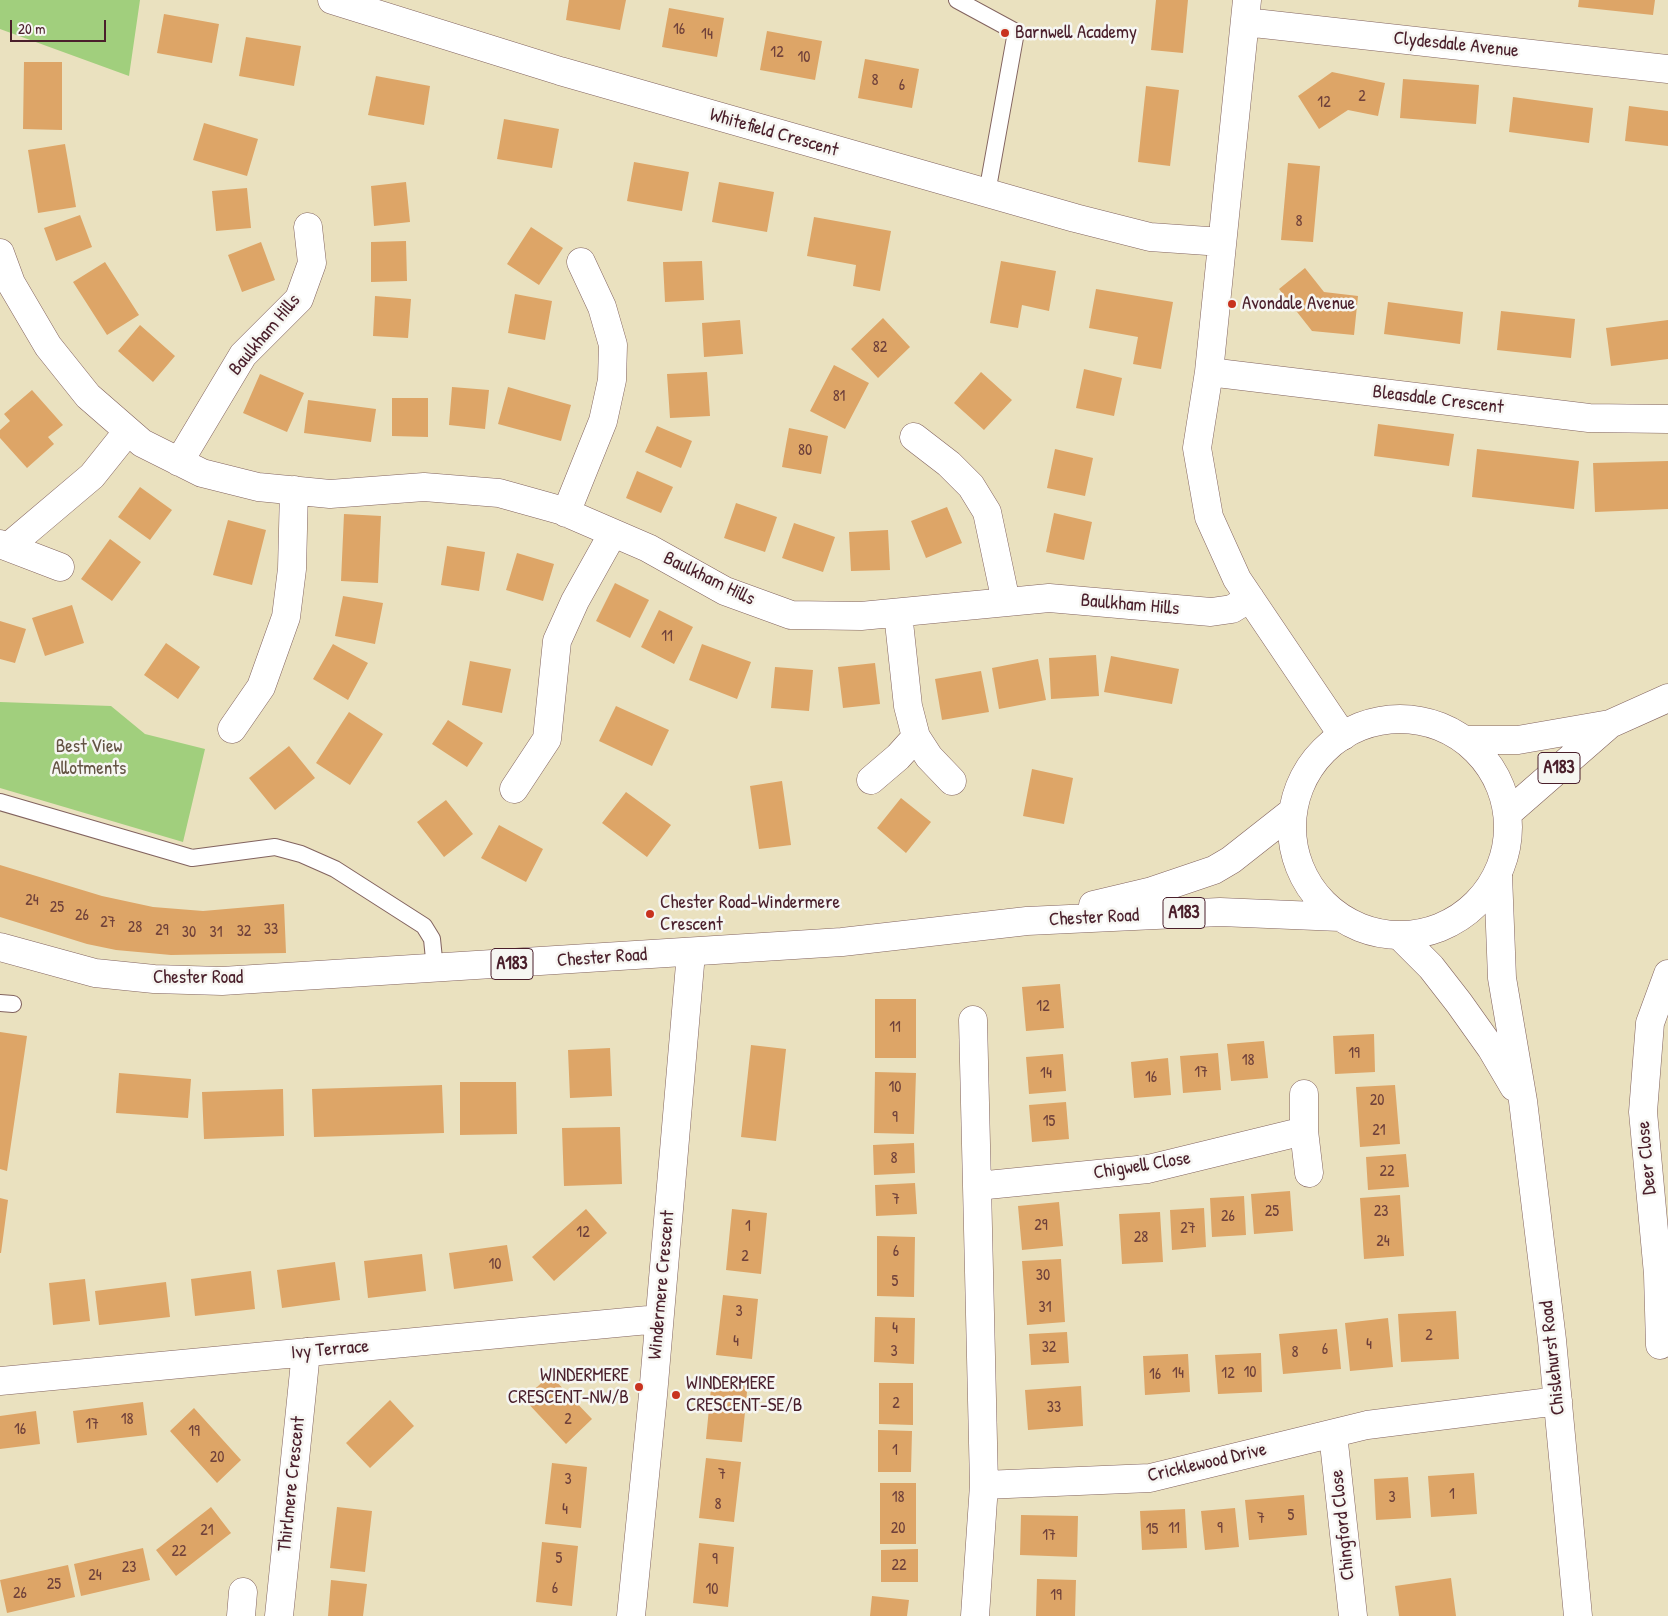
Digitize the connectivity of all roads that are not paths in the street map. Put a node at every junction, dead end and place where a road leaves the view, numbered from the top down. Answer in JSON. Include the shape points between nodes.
{"nodes":[{"id":1,"x":332,"y":0,"type":"edge"},
{"id":2,"x":958,"y":0,"type":"edge"},
{"id":3,"x":1246,"y":11,"type":"edge"},
{"id":4,"x":1668,"y":69,"type":"edge"},
{"id":5,"x":987,"y":193,"type":"junction"},
{"id":6,"x":308,"y":227,"type":"dead end"},
{"id":7,"x":1222,"y":242,"type":"junction"},
{"id":8,"x":0,"y":253,"type":"edge"},
{"id":9,"x":581,"y":262,"type":"dead end"},
{"id":10,"x":1208,"y":372,"type":"junction"},
{"id":11,"x":1668,"y":420,"type":"edge"},
{"id":12,"x":128,"y":431,"type":"junction"},
{"id":13,"x":914,"y":437,"type":"dead end"},
{"id":14,"x":179,"y":462,"type":"junction"},
{"id":15,"x":294,"y":490,"type":"junction"},
{"id":16,"x":566,"y":512,"type":"junction"},
{"id":17,"x":613,"y":533,"type":"junction"},
{"id":18,"x":4,"y":546,"type":"edge"},
{"id":19,"x":60,"y":566,"type":"dead end"},
{"id":20,"x":1250,"y":598,"type":"junction"},
{"id":21,"x":1006,"y":602,"type":"junction"},
{"id":22,"x":898,"y":612,"type":"junction"},
{"id":23,"x":1668,"y":698,"type":"edge"},
{"id":24,"x":1610,"y":724,"type":"junction"},
{"id":25,"x":232,"y":729,"type":"dead end"},
{"id":26,"x":916,"y":736,"type":"junction"},
{"id":27,"x":1343,"y":736,"type":"junction"},
{"id":28,"x":1466,"y":740,"type":"junction"},
{"id":29,"x":871,"y":780,"type":"dead end"},
{"id":30,"x":952,"y":781,"type":"dead end"},
{"id":31,"x":514,"y":789,"type":"dead end"},
{"id":32,"x":0,"y":802,"type":"edge"},
{"id":33,"x":1292,"y":812,"type":"junction"},
{"id":34,"x":1508,"y":813,"type":"junction"},
{"id":35,"x":1498,"y":875,"type":"junction"},
{"id":36,"x":1340,"y":917,"type":"junction"},
{"id":37,"x":1027,"y":921,"type":"junction"},
{"id":38,"x":1400,"y":936,"type":"junction"},
{"id":39,"x":0,"y":948,"type":"edge"},
{"id":40,"x":691,"y":953,"type":"junction"},
{"id":41,"x":435,"y":969,"type":"junction"},
{"id":42,"x":1668,"y":974,"type":"edge"},
{"id":43,"x":973,"y":1020,"type":"dead end"},
{"id":44,"x":1304,"y":1094,"type":"dead end"},
{"id":45,"x":1523,"y":1101,"type":"junction"},
{"id":46,"x":1304,"y":1131,"type":"junction"},
{"id":47,"x":1310,"y":1173,"type":"dead end"},
{"id":48,"x":977,"y":1186,"type":"junction"},
{"id":49,"x":1663,"y":1274,"type":"edge"},
{"id":50,"x":659,"y":1319,"type":"junction"},
{"id":51,"x":1660,"y":1346,"type":"dead end"},
{"id":52,"x":306,"y":1352,"type":"junction"},
{"id":53,"x":0,"y":1381,"type":"edge"},
{"id":54,"x":1558,"y":1401,"type":"junction"},
{"id":55,"x":1333,"y":1434,"type":"junction"},
{"id":56,"x":984,"y":1484,"type":"junction"},
{"id":57,"x":279,"y":1616,"type":"edge"},
{"id":58,"x":631,"y":1616,"type":"edge"},
{"id":59,"x":975,"y":1616,"type":"edge"},
{"id":60,"x":1353,"y":1616,"type":"edge"},
{"id":61,"x":1578,"y":1616,"type":"edge"}],
"edges":[{"from":1,"to":5,"type":"street","name":"Whitefield Crescent","via":[[560,72]]},
{"from":2,"to":5,"type":"lane","via":[[1016,32]]},
{"from":3,"to":4,"type":"street","name":"Clydesdale Avenue"},
{"from":3,"to":7,"type":"street"},
{"from":5,"to":7,"type":"street","name":"Whitefield Crescent","via":[[1150,237]]},
{"from":6,"to":14,"type":"street","name":"Baulkham Hills","via":[[312,263],[299,299],[243,355]]},
{"from":7,"to":10,"type":"street"},
{"from":8,"to":12,"type":"street","name":"Baulkham Hills","via":[[10,283],[48,346],[88,396]]},
{"from":9,"to":16,"type":"street","via":[[602,307],[613,345],[612,380],[603,421]]},
{"from":10,"to":11,"type":"street","name":"Bleasdale Crescent","via":[[1589,418]]},
{"from":10,"to":20,"type":"street","via":[[1197,448],[1209,517],[1237,579]]},
{"from":12,"to":14,"type":"street","name":"Baulkham Hills","via":[[142,443]]},
{"from":12,"to":18,"type":"street","via":[[92,476]]},
{"from":13,"to":21,"type":"street","via":[[971,486],[987,512]]},
{"from":14,"to":15,"type":"street","name":"Baulkham Hills","via":[[211,475],[258,487]]},
{"from":15,"to":16,"type":"street","name":"Baulkham Hills","via":[[330,494],[424,487],[499,493]]},
{"from":15,"to":25,"type":"street","via":[[292,568],[286,617],[261,687]]},
{"from":16,"to":17,"type":"street","name":"Baulkham Hills"},
{"from":17,"to":22,"type":"street","name":"Baulkham Hills","via":[[648,548],[725,591],[791,615],[861,616]]},
{"from":17,"to":31,"type":"street","via":[[557,640],[547,739]]},
{"from":18,"to":19,"type":"street"},
{"from":20,"to":21,"type":"street","name":"Baulkham Hills","via":[[1232,609],[1211,612],[1049,598]]},
{"from":20,"to":27,"type":"street"},
{"from":21,"to":22,"type":"street","name":"Baulkham Hills"},
{"from":22,"to":26,"type":"street","via":[[908,706]]},
{"from":23,"to":24,"type":"street","number":"A183"},
{"from":24,"to":28,"type":"street","number":"A183","via":[[1518,740]]},
{"from":24,"to":34,"type":"street","number":"A183"},
{"from":26,"to":29,"type":"street"},
{"from":26,"to":30,"type":"street","via":[[929,758]]},
{"from":27,"to":28,"type":"street","via":[[1363,725],[1391,718],[1426,720]]},
{"from":27,"to":33,"type":"street","via":[[1315,758],[1303,776]]},
{"from":28,"to":34,"type":"street","via":[[1495,774]]},
{"from":32,"to":41,"type":"lane","via":[[192,858],[275,847],[301,854],[335,869],[424,926],[432,939]]},
{"from":33,"to":36,"type":"street","via":[[1291,834],[1300,871],[1313,892]]},
{"from":33,"to":37,"type":"street","name":"Chester Road","number":"A183","via":[[1214,870],[1152,891]]},
{"from":34,"to":35,"type":"street","via":[[1506,851]]},
{"from":35,"to":38,"type":"street","via":[[1481,900],[1461,917],[1426,932]]},
{"from":35,"to":45,"type":"street","name":"Chislehurst Road","via":[[1502,978]]},
{"from":36,"to":37,"type":"street","name":"Chester Road","number":"A183","via":[[1220,912]]},
{"from":36,"to":38,"type":"street","via":[[1363,929]]},
{"from":37,"to":40,"type":"street","name":"Chester Road","number":"A183","via":[[842,942]]},
{"from":38,"to":45,"type":"street","via":[[1431,967],[1459,1003]]},
{"from":39,"to":41,"type":"street","name":"Chester Road","number":"A183","via":[[95,973],[154,979],[222,980]]},
{"from":40,"to":41,"type":"street","name":"Chester Road","number":"A183"},
{"from":40,"to":50,"type":"street","name":"Windermere Crescent"},
{"from":42,"to":49,"type":"street","name":"Deer Close","via":[[1650,1023],[1643,1112]]},
{"from":43,"to":48,"type":"street"},
{"from":44,"to":46,"type":"street"},
{"from":45,"to":54,"type":"street","name":"Chislehurst Road"},
{"from":46,"to":47,"type":"street"},
{"from":46,"to":48,"type":"street","name":"Chigwell Close","via":[[1148,1169]]},
{"from":48,"to":56,"type":"street"},
{"from":49,"to":51,"type":"street","name":"Deer Close"},
{"from":50,"to":52,"type":"street","name":"Ivy Terrace"},
{"from":50,"to":58,"type":"street","name":"Windermere Crescent"},
{"from":52,"to":53,"type":"street","name":"Ivy Terrace"},
{"from":52,"to":57,"type":"street","name":"Thirlmere Crescent"},
{"from":54,"to":55,"type":"street","name":"Cricklewood Drive","via":[[1367,1425]]},
{"from":54,"to":61,"type":"street","name":"Chislehurst Road"},
{"from":55,"to":56,"type":"street","name":"Cricklewood Drive","via":[[1150,1478]]},
{"from":55,"to":60,"type":"street","name":"Chingford Close"},
{"from":56,"to":59,"type":"street"}]}
